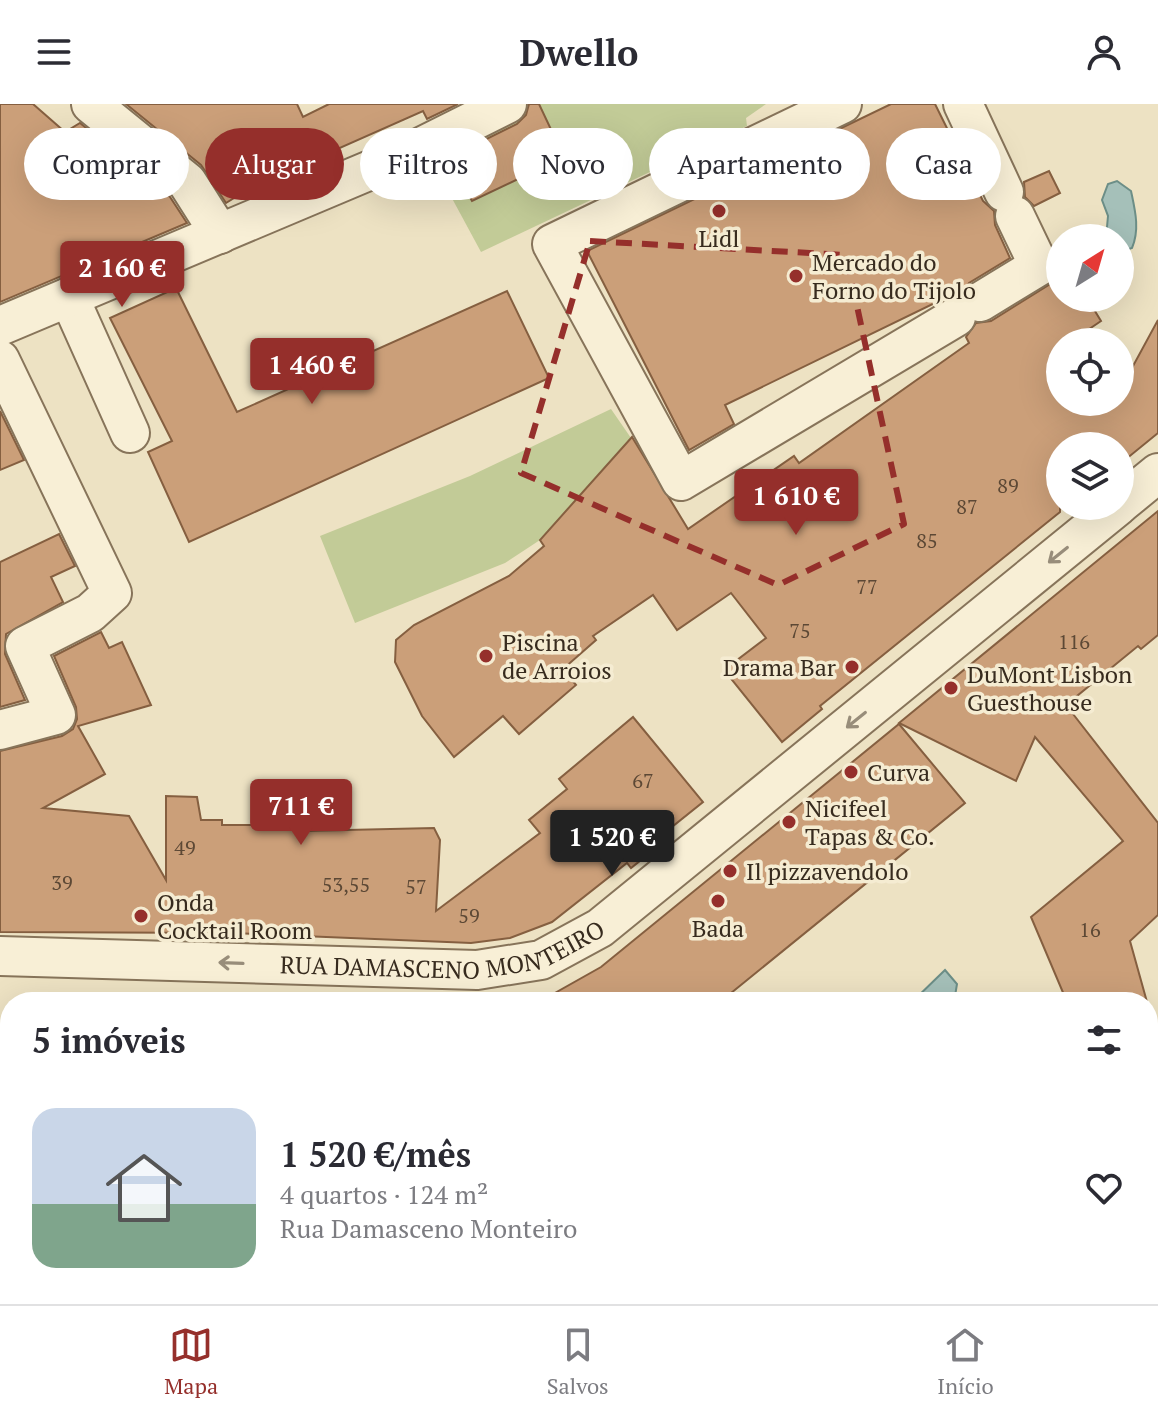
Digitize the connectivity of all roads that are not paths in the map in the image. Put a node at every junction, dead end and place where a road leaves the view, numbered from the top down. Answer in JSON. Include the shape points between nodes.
{"nodes":[{"id":1,"x":91,"y":104,"type":"edge"},
{"id":2,"x":507,"y":104,"type":"edge"},
{"id":3,"x":842,"y":104,"type":"edge"},
{"id":4,"x":963,"y":104,"type":"edge"},
{"id":5,"x":220,"y":234,"type":"junction"},
{"id":6,"x":69,"y":297,"type":"junction"},
{"id":7,"x":0,"y":326,"type":"edge"},
{"id":8,"x":0,"y":360,"type":"edge"},
{"id":9,"x":130,"y":433,"type":"dead end"},
{"id":10,"x":1158,"y":473,"type":"edge"},
{"id":11,"x":1134,"y":493,"type":"edge"},
{"id":12,"x":1101,"y":520,"type":"edge"},
{"id":13,"x":0,"y":730,"type":"edge"},
{"id":14,"x":0,"y":956,"type":"edge"}],
"edges":[{"from":1,"to":5,"type":"street","via":[[187,182]]},
{"from":2,"to":5,"type":"street","via":[[399,158]]},
{"from":3,"to":4,"type":"street","via":[[552,244],[681,481],[1039,266]]},
{"from":5,"to":6,"type":"street"},
{"from":6,"to":7,"type":"street"},
{"from":6,"to":9,"type":"street"},
{"from":8,"to":13,"type":"street","via":[[112,593],[90,613],[25,646],[56,715]]},
{"from":10,"to":11,"type":"street","name":"RUA DAMASCENO MONTEIRO"},
{"from":12,"to":14,"type":"street","name":"RUA DAMASCENO MONTEIRO","one_way":true,"via":[[600,928],[541,960],[477,970]]}]}
